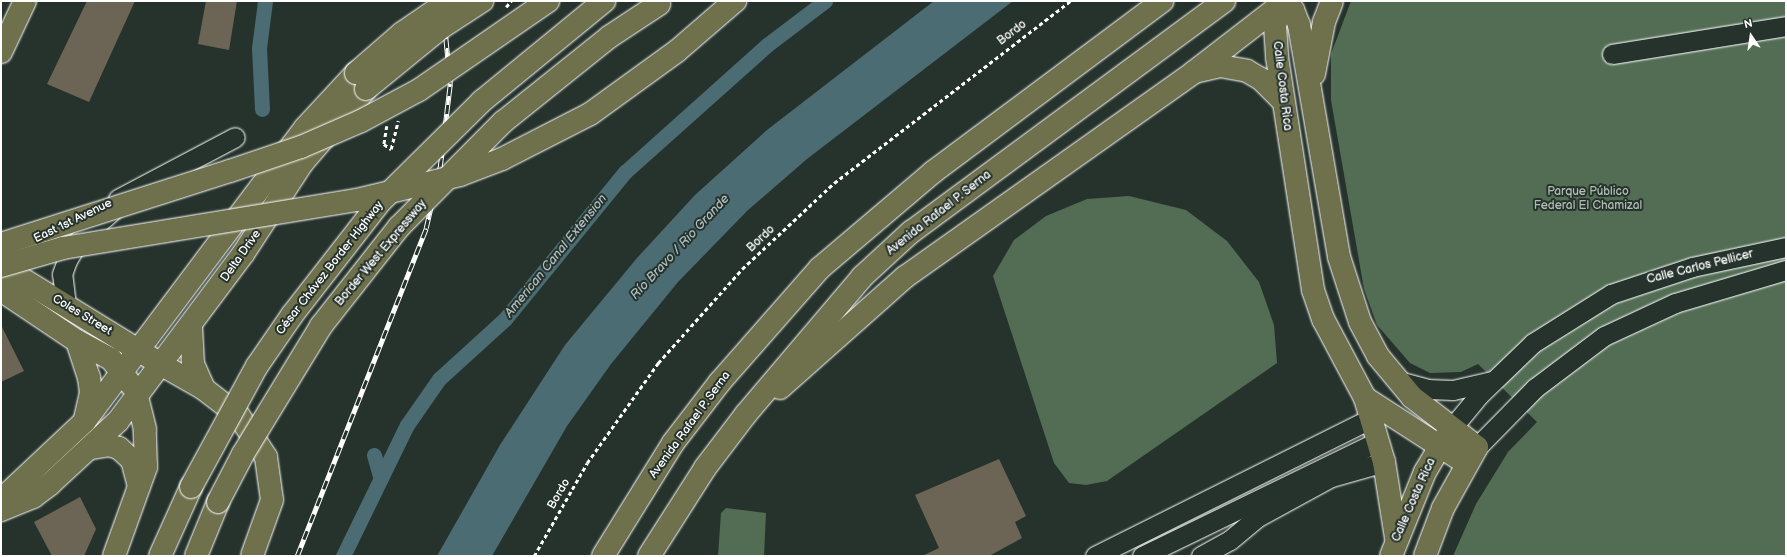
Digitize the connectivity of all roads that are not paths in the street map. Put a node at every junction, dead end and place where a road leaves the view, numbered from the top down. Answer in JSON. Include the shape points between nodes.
{"nodes":[{"id":1,"x":25,"y":1,"type":"edge"},
{"id":2,"x":449,"y":1,"type":"edge"},
{"id":3,"x":482,"y":1,"type":"edge"},
{"id":4,"x":548,"y":1,"type":"edge"},
{"id":5,"x":604,"y":1,"type":"edge"},
{"id":6,"x":735,"y":1,"type":"edge"},
{"id":7,"x":1162,"y":1,"type":"edge"},
{"id":8,"x":1224,"y":1,"type":"edge"},
{"id":9,"x":1332,"y":1,"type":"edge"},
{"id":10,"x":661,"y":2,"type":"edge"},
{"id":11,"x":1283,"y":2,"type":"edge"},
{"id":12,"x":1786,"y":26,"type":"edge"},
{"id":13,"x":1,"y":52,"type":"edge"},
{"id":14,"x":1612,"y":54,"type":"dead end"},
{"id":15,"x":1194,"y":72,"type":"junction"},
{"id":16,"x":361,"y":81,"type":"junction"},
{"id":17,"x":1311,"y":98,"type":"junction"},
{"id":18,"x":1283,"y":101,"type":"junction"},
{"id":19,"x":236,"y":137,"type":"dead end"},
{"id":20,"x":145,"y":186,"type":"junction"},
{"id":21,"x":1,"y":244,"type":"edge"},
{"id":22,"x":1786,"y":247,"type":"edge"},
{"id":23,"x":1,"y":255,"type":"edge"},
{"id":24,"x":1,"y":266,"type":"edge"},
{"id":25,"x":1786,"y":270,"type":"edge"},
{"id":26,"x":1,"y":290,"type":"edge"},
{"id":27,"x":66,"y":305,"type":"junction"},
{"id":28,"x":191,"y":326,"type":"junction"},
{"id":29,"x":77,"y":342,"type":"junction"},
{"id":30,"x":141,"y":350,"type":"junction"},
{"id":31,"x":162,"y":365,"type":"junction"},
{"id":32,"x":124,"y":373,"type":"junction"},
{"id":33,"x":1398,"y":381,"type":"junction"},
{"id":34,"x":1492,"y":381,"type":"junction"},
{"id":35,"x":204,"y":389,"type":"junction"},
{"id":36,"x":137,"y":396,"type":"junction"},
{"id":37,"x":1369,"y":408,"type":"junction"},
{"id":38,"x":746,"y":414,"type":"junction"},
{"id":39,"x":85,"y":421,"type":"junction"},
{"id":40,"x":1336,"y":433,"type":"junction"},
{"id":41,"x":1445,"y":437,"type":"junction"},
{"id":42,"x":92,"y":448,"type":"junction"},
{"id":43,"x":1302,"y":450,"type":"junction"},
{"id":44,"x":1381,"y":451,"type":"junction"},
{"id":45,"x":1346,"y":454,"type":"junction"},
{"id":46,"x":1472,"y":455,"type":"junction"},
{"id":47,"x":1313,"y":471,"type":"junction"},
{"id":48,"x":139,"y":488,"type":"junction"},
{"id":49,"x":1,"y":500,"type":"edge"},
{"id":50,"x":1,"y":510,"type":"edge"},
{"id":51,"x":1393,"y":547,"type":"edge"},
{"id":52,"x":114,"y":556,"type":"edge"},
{"id":53,"x":160,"y":556,"type":"edge"},
{"id":54,"x":196,"y":556,"type":"edge"},
{"id":55,"x":252,"y":556,"type":"edge"},
{"id":56,"x":603,"y":556,"type":"edge"},
{"id":57,"x":649,"y":556,"type":"edge"},
{"id":58,"x":1095,"y":556,"type":"edge"},
{"id":59,"x":1142,"y":556,"type":"edge"},
{"id":60,"x":1201,"y":556,"type":"edge"},
{"id":61,"x":1425,"y":556,"type":"edge"}],
"edges":[{"from":1,"to":13,"type":"main road"},
{"from":2,"to":16,"type":"main road","name":"Delta Drive","bridge":true,"via":[[402,33]]},
{"from":3,"to":16,"type":"main road","name":"Delta Drive","bridge":true},
{"from":4,"to":21,"type":"main road","bridge":true,"via":[[419,90],[361,121],[230,171]]},
{"from":5,"to":53,"type":"main road","name":"César Chávez Border Highway","bridge":true,"via":[[482,101],[380,202],[292,315],[257,366],[191,487]]},
{"from":6,"to":24,"type":"main road","bridge":true,"via":[[677,51],[590,114],[522,150],[460,175],[357,200],[94,243]]},
{"from":7,"to":56,"type":"main road","name":"Avenida Rafael P. Serna","via":[[933,172],[820,268],[719,382],[673,444]]},
{"from":8,"to":38,"type":"main road","name":"Avenida Rafael P. Serna","via":[[912,232],[829,312]]},
{"from":9,"to":17,"type":"main road","via":[[1316,55]]},
{"from":10,"to":54,"type":"main road","name":"Border West Expressway","bridge":true,"via":[[609,37],[503,122],[399,227],[321,326],[242,454],[218,502]]},
{"from":11,"to":15,"type":"main road"},
{"from":11,"to":17,"type":"main road","name":"Calle Costa Rica","via":[[1293,10],[1299,25]]},
{"from":11,"to":18,"type":"main road","name":"Calle Costa Rica","via":[[1275,26]]},
{"from":12,"to":14,"type":"street"},
{"from":15,"to":18,"type":"main road","via":[[1220,66],[1239,69],[1261,79]]},
{"from":15,"to":38,"type":"main road","via":[[905,277],[791,380]]},
{"from":16,"to":28,"type":"main road","name":"Delta Drive"},
{"from":16,"to":30,"type":"main road","name":"Delta Drive","via":[[305,128]]},
{"from":17,"to":33,"type":"main road","name":"Calle Costa Rica","via":[[1349,294],[1378,356]]},
{"from":18,"to":37,"type":"main road","name":"Calle Costa Rica","via":[[1313,290],[1339,354]]},
{"from":19,"to":20,"type":"street","name":"East 1st Avenue"},
{"from":20,"to":23,"type":"street","name":"East 1st Avenue"},
{"from":20,"to":27,"type":"street","name":"East 1st Avenue","via":[[79,240],[62,274]]},
{"from":22,"to":34,"type":"street","name":"Calle Carlos Pellicer","via":[[1692,266],[1610,294],[1533,343]]},
{"from":24,"to":27,"type":"main road","name":"Coles Street"},
{"from":25,"to":46,"type":"street","name":"Calle Carlos Pellicer","via":[[1675,304],[1604,336],[1535,388]]},
{"from":26,"to":29,"type":"main road","name":"Coles Street"},
{"from":27,"to":30,"type":"main road","name":"Coles Street"},
{"from":28,"to":31,"type":"main road","name":"Delta Drive"},
{"from":28,"to":35,"type":"main road","via":[[193,364]]},
{"from":29,"to":32,"type":"main road","name":"Coles Street","via":[[111,359]]},
{"from":29,"to":39,"type":"main road","via":[[89,377],[91,393]]},
{"from":30,"to":31,"type":"main road","name":"Coles Street"},
{"from":30,"to":32,"type":"main road","name":"Delta Drive"},
{"from":31,"to":35,"type":"main road","name":"Coles Street"},
{"from":31,"to":36,"type":"main road","name":"Delta Drive"},
{"from":32,"to":36,"type":"main road","name":"Coles Street"},
{"from":32,"to":39,"type":"main road","name":"Delta Drive"},
{"from":33,"to":34,"type":"street","via":[[1427,389],[1453,390]]},
{"from":33,"to":41,"type":"main road","name":"Calle Costa Rica"},
{"from":34,"to":41,"type":"street","name":"Calle Carlos Pellicer"},
{"from":35,"to":55,"type":"main road","name":"Coles Street","via":[[239,416],[266,457],[272,500]]},
{"from":36,"to":42,"type":"main road","name":"Delta Drive"},
{"from":36,"to":48,"type":"main road","name":"Coles Street","via":[[146,448]]},
{"from":37,"to":40,"type":"street"},
{"from":37,"to":41,"type":"main road","name":"Calle Costa Rica"},
{"from":37,"to":44,"type":"main road"},
{"from":38,"to":57,"type":"main road","name":"Avenida Rafael P. Serna","via":[[705,468]]},
{"from":39,"to":49,"type":"main road","name":"Delta Drive"},
{"from":40,"to":43,"type":"street"},
{"from":40,"to":45,"type":"street"},
{"from":41,"to":46,"type":"main road","name":"Calle Costa Rica"},
{"from":41,"to":51,"type":"main road","name":"Calle Costa Rica"},
{"from":42,"to":48,"type":"main road","via":[[109,445],[119,448],[132,460]]},
{"from":42,"to":50,"type":"main road","name":"Delta Drive","via":[[33,497]]},
{"from":43,"to":47,"type":"street"},
{"from":43,"to":58,"type":"street"},
{"from":44,"to":45,"type":"street"},
{"from":44,"to":51,"type":"main road"},
{"from":44,"to":60,"type":"street","via":[[1256,518],[1230,540]]},
{"from":45,"to":47,"type":"street"},
{"from":46,"to":61,"type":"main road"},
{"from":47,"to":59,"type":"street"},
{"from":48,"to":52,"type":"main road","name":"Coles Street"}]}
